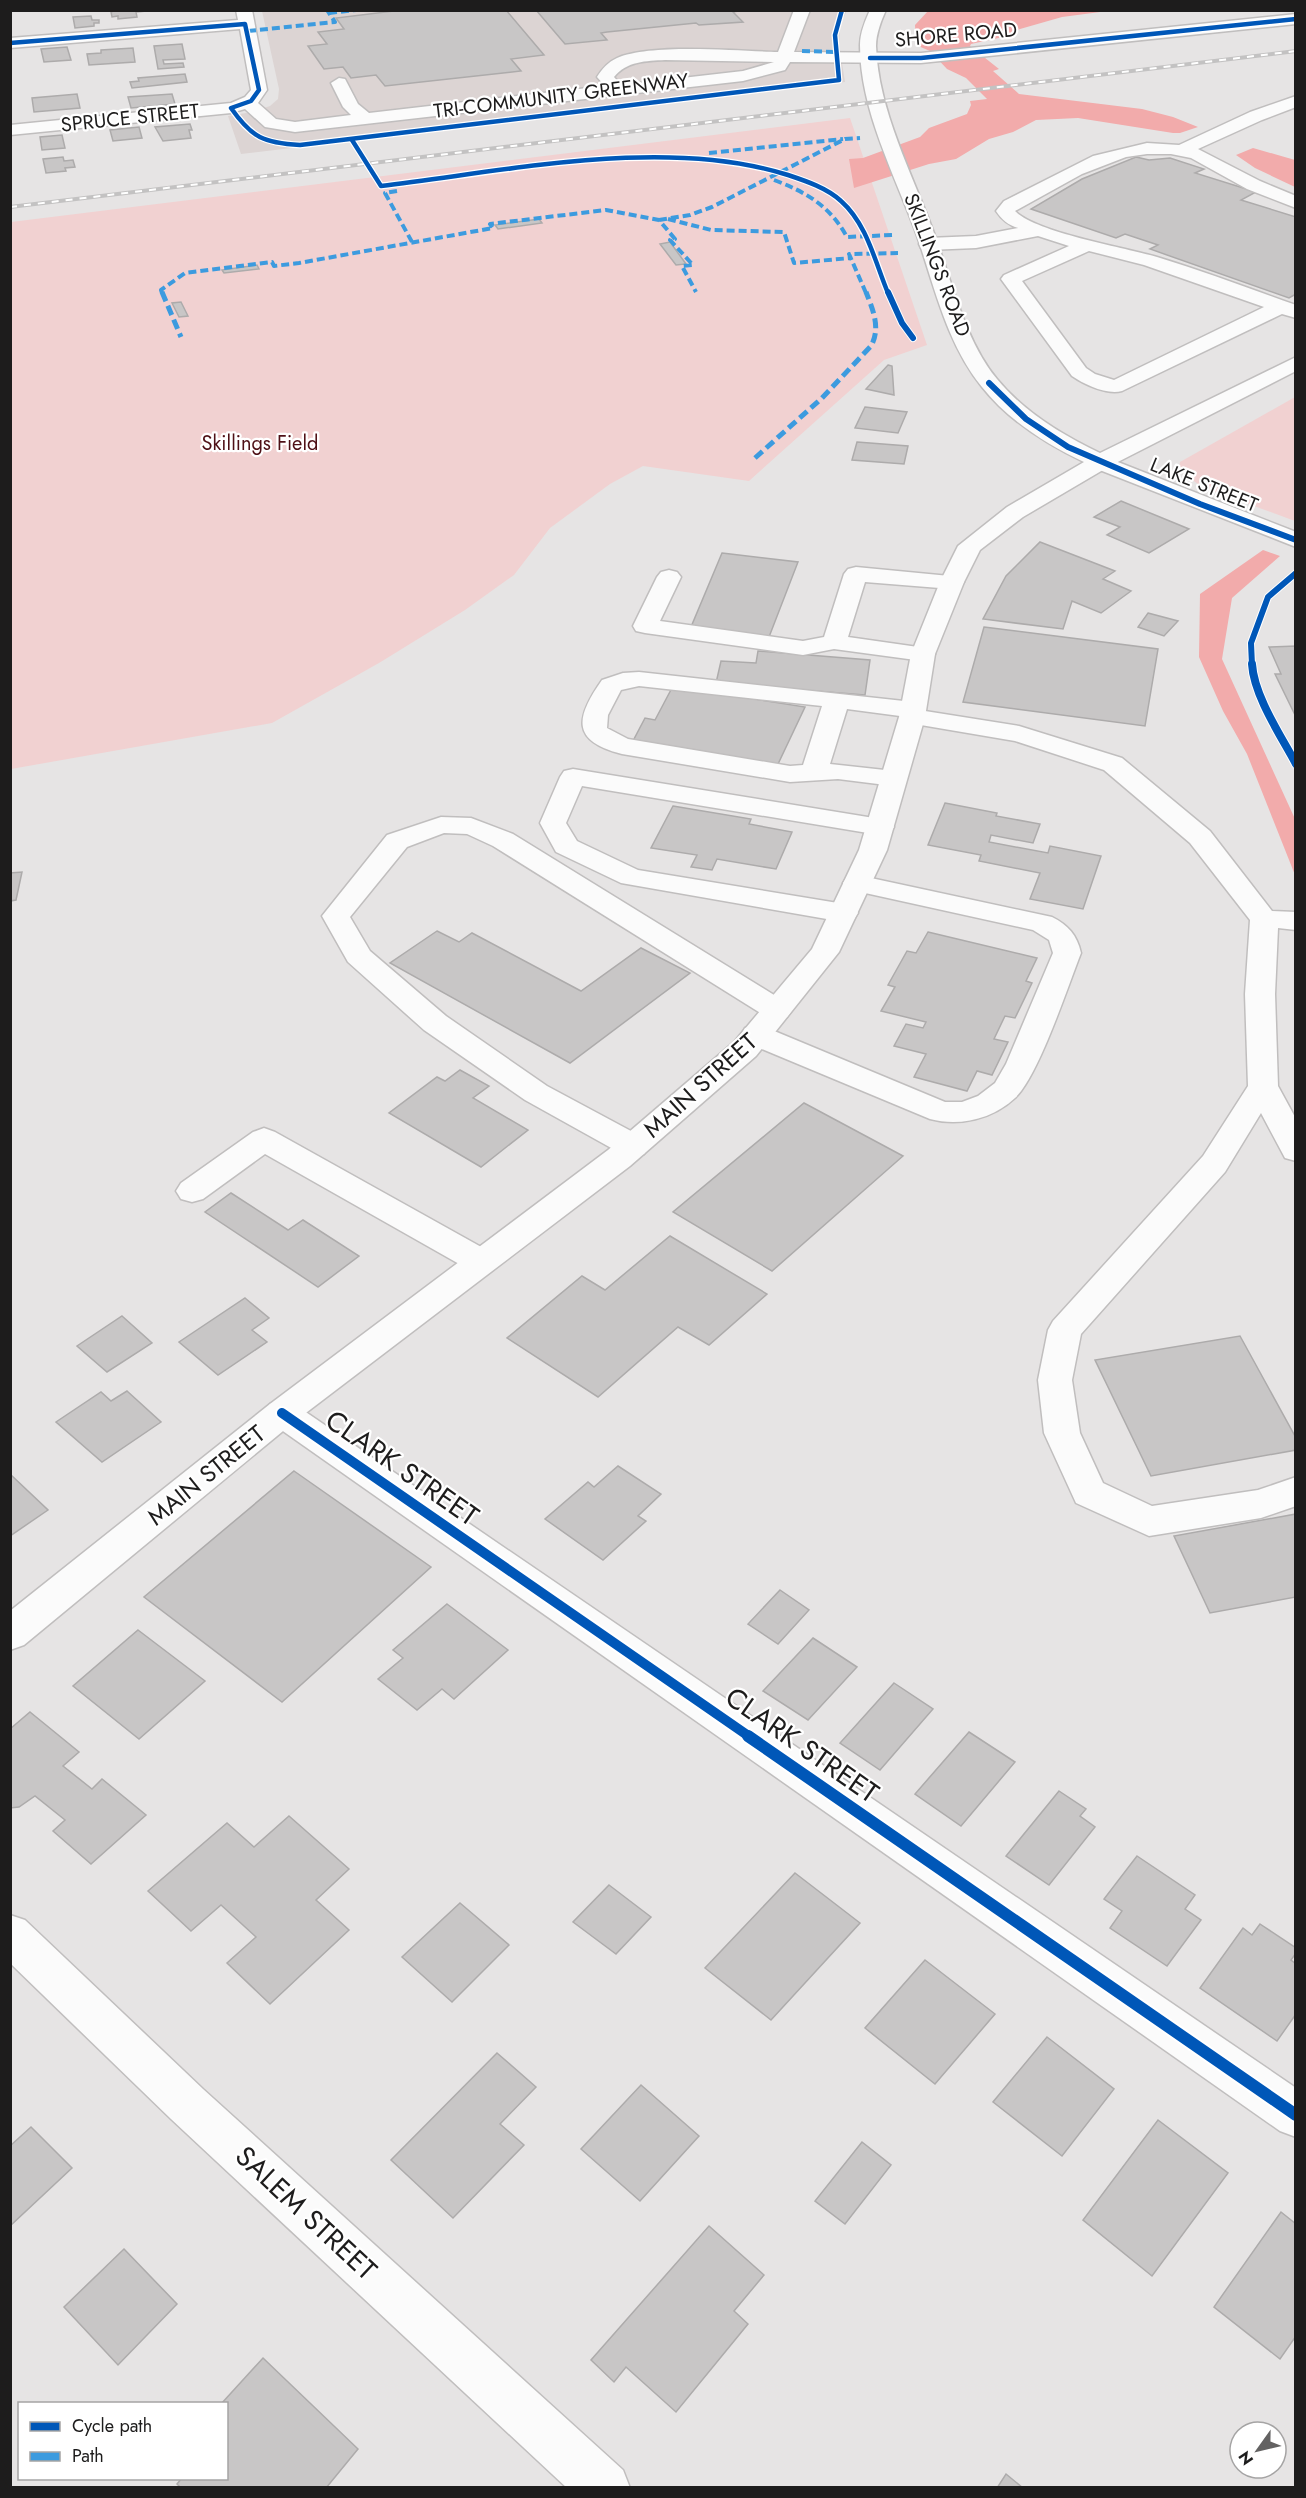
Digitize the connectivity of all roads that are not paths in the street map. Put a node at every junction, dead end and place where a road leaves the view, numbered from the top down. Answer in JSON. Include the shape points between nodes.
{"nodes":[{"id":1,"x":802,"y":10,"type":"edge"},
{"id":2,"x":878,"y":10,"type":"edge"},
{"id":3,"x":244,"y":17,"type":"edge"},
{"id":4,"x":1296,"y":19,"type":"edge"},
{"id":5,"x":10,"y":43,"type":"edge"},
{"id":6,"x":783,"y":57,"type":"junction"},
{"id":7,"x":870,"y":58,"type":"junction"},
{"id":8,"x":339,"y":83,"type":"dead end"},
{"id":9,"x":617,"y":90,"type":"junction"},
{"id":10,"x":1296,"y":101,"type":"edge"},
{"id":11,"x":248,"y":103,"type":"junction"},
{"id":12,"x":366,"y":119,"type":"junction"},
{"id":13,"x":10,"y":130,"type":"edge"},
{"id":14,"x":1183,"y":150,"type":"junction"},
{"id":15,"x":1296,"y":203,"type":"edge"},
{"id":16,"x":1038,"y":230,"type":"junction"},
{"id":17,"x":928,"y":244,"type":"junction"},
{"id":18,"x":1086,"y":244,"type":"junction"},
{"id":19,"x":1288,"y":310,"type":"edge"},
{"id":20,"x":1296,"y":363,"type":"edge"},
{"id":21,"x":1100,"y":462,"type":"junction"},
{"id":22,"x":1296,"y":540,"type":"edge"},
{"id":23,"x":669,"y":577,"type":"dead end"},
{"id":24,"x":952,"y":582,"type":"junction"},
{"id":25,"x":834,"y":642,"type":"junction"},
{"id":26,"x":923,"y":654,"type":"junction"},
{"id":27,"x":837,"y":700,"type":"junction"},
{"id":28,"x":913,"y":714,"type":"junction"},
{"id":29,"x":814,"y":773,"type":"junction"},
{"id":30,"x":894,"y":778,"type":"junction"},
{"id":31,"x":880,"y":827,"type":"junction"},
{"id":32,"x":857,"y":883,"type":"junction"},
{"id":33,"x":844,"y":913,"type":"junction"},
{"id":34,"x":1264,"y":919,"type":"junction"},
{"id":35,"x":1296,"y":921,"type":"edge"},
{"id":36,"x":777,"y":1011,"type":"junction"},
{"id":37,"x":756,"y":1035,"type":"junction"},
{"id":38,"x":1263,"y":1086,"type":"junction"},
{"id":39,"x":633,"y":1146,"type":"junction"},
{"id":40,"x":1296,"y":1150,"type":"edge"},
{"id":41,"x":192,"y":1191,"type":"dead end"},
{"id":42,"x":480,"y":1262,"type":"junction"},
{"id":43,"x":282,"y":1413,"type":"junction"},
{"id":44,"x":1296,"y":1491,"type":"edge"},
{"id":45,"x":10,"y":1634,"type":"edge"},
{"id":46,"x":10,"y":1934,"type":"edge"},
{"id":47,"x":1296,"y":2115,"type":"edge"},
{"id":48,"x":605,"y":2487,"type":"edge"}],
"edges":[{"from":1,"to":6,"type":"main road"},
{"from":2,"to":7,"type":"main road","name":"SKILLINGS ROAD","via":[[868,45]]},
{"from":3,"to":5,"type":"main road"},
{"from":3,"to":11,"type":"main road","via":[[259,90]]},
{"from":4,"to":7,"type":"main road","name":"SHORE ROAD","via":[[931,57]]},
{"from":6,"to":7,"type":"main road","name":"SHORE ROAD"},
{"from":6,"to":9,"type":"main road","via":[[779,67],[743,76]]},
{"from":6,"to":9,"type":"main road","name":"SHORE ROAD","via":[[641,56],[611,68],[605,77]]},
{"from":7,"to":17,"type":"main road","name":"SKILLINGS ROAD","via":[[891,144]]},
{"from":8,"to":12,"type":"main road","via":[[351,107]]},
{"from":9,"to":12,"type":"main road"},
{"from":10,"to":14,"type":"main road"},
{"from":11,"to":12,"type":"main road","via":[[271,123],[295,127]]},
{"from":11,"to":13,"type":"main road","name":"SPRUCE STREET","via":[[222,109]]},
{"from":14,"to":15,"type":"main road"},
{"from":14,"to":16,"type":"main road","via":[[1156,148],[1117,153],[1007,208],[1006,214],[1015,221]]},
{"from":16,"to":17,"type":"main road","via":[[976,242]]},
{"from":16,"to":18,"type":"main road"},
{"from":17,"to":21,"type":"main road","name":"SKILLINGS ROAD","via":[[965,340],[989,382],[1042,431]]},
{"from":18,"to":19,"type":"main road","via":[[1151,261]]},
{"from":18,"to":19,"type":"main road","via":[[1011,279],[1079,372],[1102,384],[1115,387]]},
{"from":20,"to":21,"type":"main road","name":"MAIN STREET"},
{"from":21,"to":22,"type":"main road","name":"LAKE STREET"},
{"from":21,"to":24,"type":"main road","name":"MAIN STREET","via":[[1015,512],[969,546]]},
{"from":23,"to":25,"type":"main road","via":[[645,626],[802,648]]},
{"from":24,"to":25,"type":"main road","via":[[856,574]]},
{"from":24,"to":26,"type":"main road","name":"MAIN STREET"},
{"from":25,"to":26,"type":"main road"},
{"from":26,"to":28,"type":"main road","name":"MAIN STREET"},
{"from":27,"to":28,"type":"main road"},
{"from":27,"to":29,"type":"main road"},
{"from":27,"to":29,"type":"main road","via":[[623,680],[611,685],[592,723],[595,733],[604,740],[622,746],[790,774]]},
{"from":28,"to":30,"type":"main road","name":"MAIN STREET"},
{"from":28,"to":34,"type":"main road","via":[[1019,734],[1113,764],[1200,837]]},
{"from":29,"to":30,"type":"main road","via":[[838,771]]},
{"from":30,"to":31,"type":"main road","name":"MAIN STREET"},
{"from":31,"to":32,"type":"main road","name":"MAIN STREET"},
{"from":31,"to":33,"type":"main road","via":[[573,777],[553,823],[566,846],[631,878]]},
{"from":32,"to":33,"type":"main road","name":"MAIN STREET"},
{"from":32,"to":37,"type":"main road","via":[[1042,923],[1059,932],[1067,953],[1021,1064],[1006,1090],[965,1113],[941,1112]]},
{"from":33,"to":36,"type":"main road","name":"MAIN STREET","via":[[825,952]]},
{"from":34,"to":35,"type":"main road"},
{"from":34,"to":38,"type":"main road","via":[[1260,994]]},
{"from":36,"to":37,"type":"main road","name":"MAIN STREET"},
{"from":36,"to":39,"type":"main road","via":[[503,840],[471,826],[441,825],[397,841],[336,916],[358,956],[435,1023],[536,1093]]},
{"from":37,"to":39,"type":"main road","name":"MAIN STREET","via":[[745,1049]]},
{"from":38,"to":40,"type":"main road"},
{"from":38,"to":44,"type":"main road","via":[[1214,1164],[1065,1330],[1055,1380],[1062,1433],[1089,1493],[1149,1521],[1261,1504]]},
{"from":39,"to":42,"type":"main road","name":"MAIN STREET"},
{"from":41,"to":42,"type":"main road","via":[[264,1139]]},
{"from":42,"to":43,"type":"main road","name":"MAIN STREET"},
{"from":43,"to":45,"type":"main road","name":"MAIN STREET"},
{"from":43,"to":47,"type":"main road","name":"CLARK STREET"},
{"from":46,"to":48,"type":"main road","name":"SALEM STREET","via":[[187,2104]]}]}
